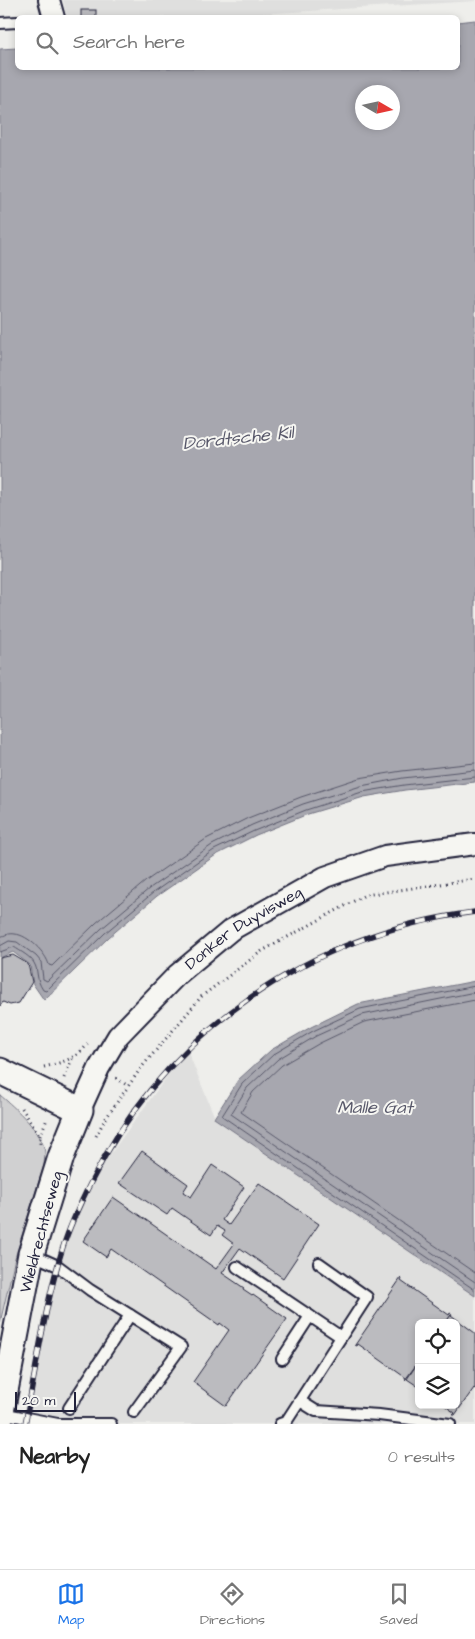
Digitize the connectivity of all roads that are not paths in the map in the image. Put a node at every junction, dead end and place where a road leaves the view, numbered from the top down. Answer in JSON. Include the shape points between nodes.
{"nodes":[{"id":1,"x":49,"y":0,"type":"edge"},
{"id":2,"x":53,"y":15,"type":"edge"},
{"id":3,"x":15,"y":22,"type":"edge"},
{"id":4,"x":0,"y":23,"type":"edge"},
{"id":5,"x":475,"y":844,"type":"edge"},
{"id":6,"x":0,"y":1071,"type":"edge"},
{"id":7,"x":80,"y":1110,"type":"junction"},
{"id":8,"x":31,"y":1254,"type":"junction"},
{"id":9,"x":318,"y":1263,"type":"dead end"},
{"id":10,"x":237,"y":1267,"type":"dead end"},
{"id":11,"x":130,"y":1315,"type":"junction"},
{"id":12,"x":310,"y":1316,"type":"junction"},
{"id":13,"x":341,"y":1337,"type":"junction"},
{"id":14,"x":282,"y":1359,"type":"dead end"},
{"id":15,"x":300,"y":1401,"type":"junction"},
{"id":16,"x":70,"y":1408,"type":"dead end"},
{"id":17,"x":134,"y":1412,"type":"dead end"},
{"id":18,"x":1,"y":1413,"type":"edge"},
{"id":19,"x":0,"y":1417,"type":"edge"},
{"id":20,"x":58,"y":1424,"type":"edge"},
{"id":21,"x":111,"y":1424,"type":"edge"},
{"id":22,"x":280,"y":1424,"type":"edge"},
{"id":23,"x":450,"y":1424,"type":"edge"}],
"edges":[{"from":1,"to":2,"type":"street"},
{"from":3,"to":4,"type":"lane"},
{"from":5,"to":7,"type":"street","name":"Donker Duyvisweg","via":[[385,856],[325,877],[231,930],[177,975],[118,1036]]},
{"from":6,"to":7,"type":"street"},
{"from":7,"to":8,"type":"street","name":"Wieldrechtseweg","via":[[61,1157]]},
{"from":8,"to":11,"type":"lane","via":[[58,1266]]},
{"from":8,"to":18,"type":"street","name":"Wieldrechtseweg"},
{"from":9,"to":13,"type":"lane","via":[[367,1297]]},
{"from":10,"to":12,"type":"lane"},
{"from":11,"to":16,"type":"lane"},
{"from":11,"to":17,"type":"lane","via":[[181,1347]]},
{"from":12,"to":13,"type":"lane"},
{"from":12,"to":14,"type":"lane"},
{"from":13,"to":15,"type":"lane"},
{"from":15,"to":22,"type":"lane","via":[[286,1422]]},
{"from":15,"to":23,"type":"lane","via":[[316,1411]]},
{"from":18,"to":19,"type":"street","name":"Wieldrechtseweg"},
{"from":18,"to":20,"type":"lane"},
{"from":20,"to":21,"type":"lane"}]}
